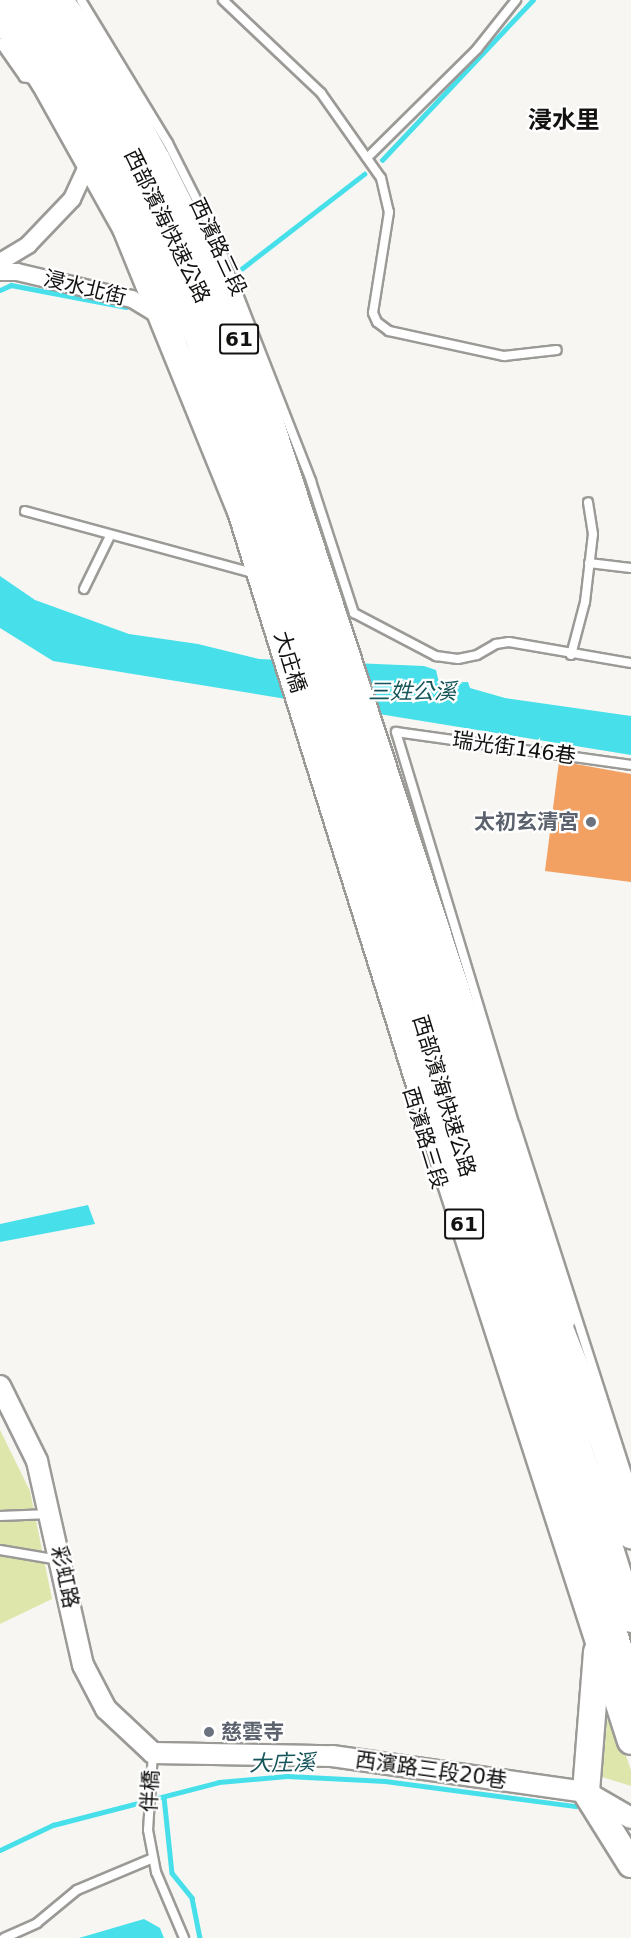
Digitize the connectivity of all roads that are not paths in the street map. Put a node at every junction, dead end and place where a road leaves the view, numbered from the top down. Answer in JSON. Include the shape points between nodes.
{"nodes":[{"id":1,"x":9,"y":0,"type":"edge"},
{"id":2,"x":34,"y":0,"type":"edge"},
{"id":3,"x":59,"y":0,"type":"edge"},
{"id":4,"x":81,"y":0,"type":"edge"},
{"id":5,"x":223,"y":0,"type":"edge"},
{"id":6,"x":516,"y":0,"type":"edge"},
{"id":7,"x":0,"y":14,"type":"edge"},
{"id":8,"x":0,"y":43,"type":"edge"},
{"id":9,"x":70,"y":65,"type":"junction"},
{"id":10,"x":367,"y":158,"type":"junction"},
{"id":11,"x":89,"y":162,"type":"junction"},
{"id":12,"x":178,"y":182,"type":"junction"},
{"id":13,"x":0,"y":262,"type":"edge"},
{"id":14,"x":0,"y":272,"type":"edge"},
{"id":15,"x":170,"y":330,"type":"junction"},
{"id":16,"x":557,"y":350,"type":"dead end"},
{"id":17,"x":588,"y":502,"type":"dead end"},
{"id":18,"x":24,"y":511,"type":"dead end"},
{"id":19,"x":110,"y":536,"type":"junction"},
{"id":20,"x":589,"y":563,"type":"junction"},
{"id":21,"x":631,"y":568,"type":"edge"},
{"id":22,"x":84,"y":589,"type":"dead end"},
{"id":23,"x":322,"y":640,"type":"junction"},
{"id":24,"x":571,"y":655,"type":"junction"},
{"id":25,"x":631,"y":663,"type":"edge"},
{"id":26,"x":327,"y":712,"type":"junction"},
{"id":27,"x":631,"y":765,"type":"edge"},
{"id":28,"x":364,"y":842,"type":"junction"},
{"id":29,"x":454,"y":1058,"type":"junction"},
{"id":30,"x":419,"y":1120,"type":"dead end"},
{"id":31,"x":439,"y":1146,"type":"junction"},
{"id":32,"x":0,"y":1386,"type":"edge"},
{"id":33,"x":605,"y":1445,"type":"junction"},
{"id":34,"x":528,"y":1458,"type":"dead end"},
{"id":35,"x":631,"y":1486,"type":"edge"},
{"id":36,"x":51,"y":1515,"type":"junction"},
{"id":37,"x":0,"y":1516,"type":"edge"},
{"id":38,"x":631,"y":1534,"type":"edge"},
{"id":39,"x":0,"y":1550,"type":"edge"},
{"id":40,"x":62,"y":1560,"type":"junction"},
{"id":41,"x":631,"y":1618,"type":"edge"},
{"id":42,"x":595,"y":1643,"type":"junction"},
{"id":43,"x":631,"y":1691,"type":"edge"},
{"id":44,"x":631,"y":1741,"type":"edge"},
{"id":45,"x":153,"y":1753,"type":"junction"},
{"id":46,"x":586,"y":1792,"type":"junction"},
{"id":47,"x":631,"y":1818,"type":"edge"},
{"id":48,"x":153,"y":1858,"type":"junction"},
{"id":49,"x":631,"y":1864,"type":"edge"},
{"id":50,"x":631,"y":1878,"type":"edge"},
{"id":51,"x":4,"y":1938,"type":"edge"},
{"id":52,"x":184,"y":1938,"type":"edge"}],
"edges":[{"from":1,"to":9,"type":"highway","number":"61"},
{"from":2,"to":9,"type":"highway","number":"61"},
{"from":3,"to":9,"type":"main road","number":"61"},
{"from":4,"to":12,"type":"lane","name":"西濱路三段","via":[[105,35]]},
{"from":5,"to":10,"type":"lane","via":[[321,93]]},
{"from":6,"to":10,"type":"lane","via":[[477,49]]},
{"from":7,"to":9,"type":"main road","number":"61"},
{"from":8,"to":9,"type":"lane","via":[[24,77]]},
{"from":9,"to":11,"type":"main road","number":"61"},
{"from":9,"to":12,"type":"main road","name":"西濱路三段","number":"61"},
{"from":9,"to":23,"type":"highway","name":"西部濱海快速公路","number":"61","via":[[199,338]]},
{"from":10,"to":16,"type":"lane","via":[[381,178],[389,200],[373,314],[377,322],[389,331],[504,356]]},
{"from":11,"to":13,"type":"street","name":"浸水北街","via":[[72,199],[28,245]]},
{"from":11,"to":15,"type":"main road","number":"61","via":[[126,228]]},
{"from":12,"to":23,"type":"main road","name":"西濱路三段","number":"61","via":[[181,209],[258,385]]},
{"from":12,"to":24,"type":"lane","name":"西濱路三段","via":[[242,296],[311,481],[354,613],[436,656],[468,657],[509,642]]},
{"from":14,"to":15,"type":"street","name":"浸水北街","via":[[17,272],[132,299]]},
{"from":15,"to":19,"type":"lane","via":[[173,353],[197,413],[249,572]]},
{"from":15,"to":26,"type":"main road","name":"大庄橋","number":"61","via":[[241,511],[277,619]]},
{"from":17,"to":20,"type":"lane","via":[[593,534]]},
{"from":18,"to":19,"type":"lane"},
{"from":19,"to":22,"type":"lane"},
{"from":20,"to":21,"type":"lane"},
{"from":20,"to":24,"type":"lane","via":[[585,602]]},
{"from":23,"to":26,"type":"highway","name":"大庄橋","number":"61"},
{"from":23,"to":26,"type":"main road","number":"61"},
{"from":24,"to":25,"type":"lane"},
{"from":26,"to":28,"type":"highway","name":"西部濱海快速公路","number":"61"},
{"from":26,"to":29,"type":"highway","name":"西部濱海快速公路","number":"61"},
{"from":26,"to":30,"type":"lane","name":"西濱路三段"},
{"from":26,"to":31,"type":"main road","name":"西濱路三段","number":"61"},
{"from":26,"to":33,"type":"main road","number":"61"},
{"from":27,"to":35,"type":"lane","name":"瑞光街146巷","via":[[396,732],[511,1114]]},
{"from":28,"to":31,"type":"highway"},
{"from":28,"to":43,"type":"highway","name":"西部濱海快速公路","number":"61"},
{"from":29,"to":33,"type":"highway"},
{"from":29,"to":41,"type":"highway","name":"西部濱海快速公路","number":"61"},
{"from":31,"to":42,"type":"main road","name":"西濱路三段","number":"61"},
{"from":32,"to":36,"type":"street","name":"彩虹路","via":[[37,1461]]},
{"from":33,"to":38,"type":"main road","number":"61"},
{"from":34,"to":42,"type":"lane","name":"西濱路三段"},
{"from":36,"to":37,"type":"lane"},
{"from":36,"to":40,"type":"street","name":"彩虹路"},
{"from":39,"to":40,"type":"lane"},
{"from":40,"to":45,"type":"street","name":"彩虹路","via":[[83,1665],[106,1709]]},
{"from":42,"to":44,"type":"main road","name":"西濱路三段","number":"61"},
{"from":42,"to":46,"type":"main road"},
{"from":45,"to":46,"type":"street","name":"西濱路三段20巷","via":[[332,1756]]},
{"from":45,"to":48,"type":"lane","name":"伴橋","via":[[148,1830]]},
{"from":46,"to":47,"type":"street","name":"西濱路三段20巷"},
{"from":46,"to":49,"type":"main road"},
{"from":46,"to":50,"type":"lane","via":[[587,1810]]},
{"from":48,"to":51,"type":"lane","via":[[77,1890],[37,1923]]},
{"from":48,"to":52,"type":"lane"}]}
